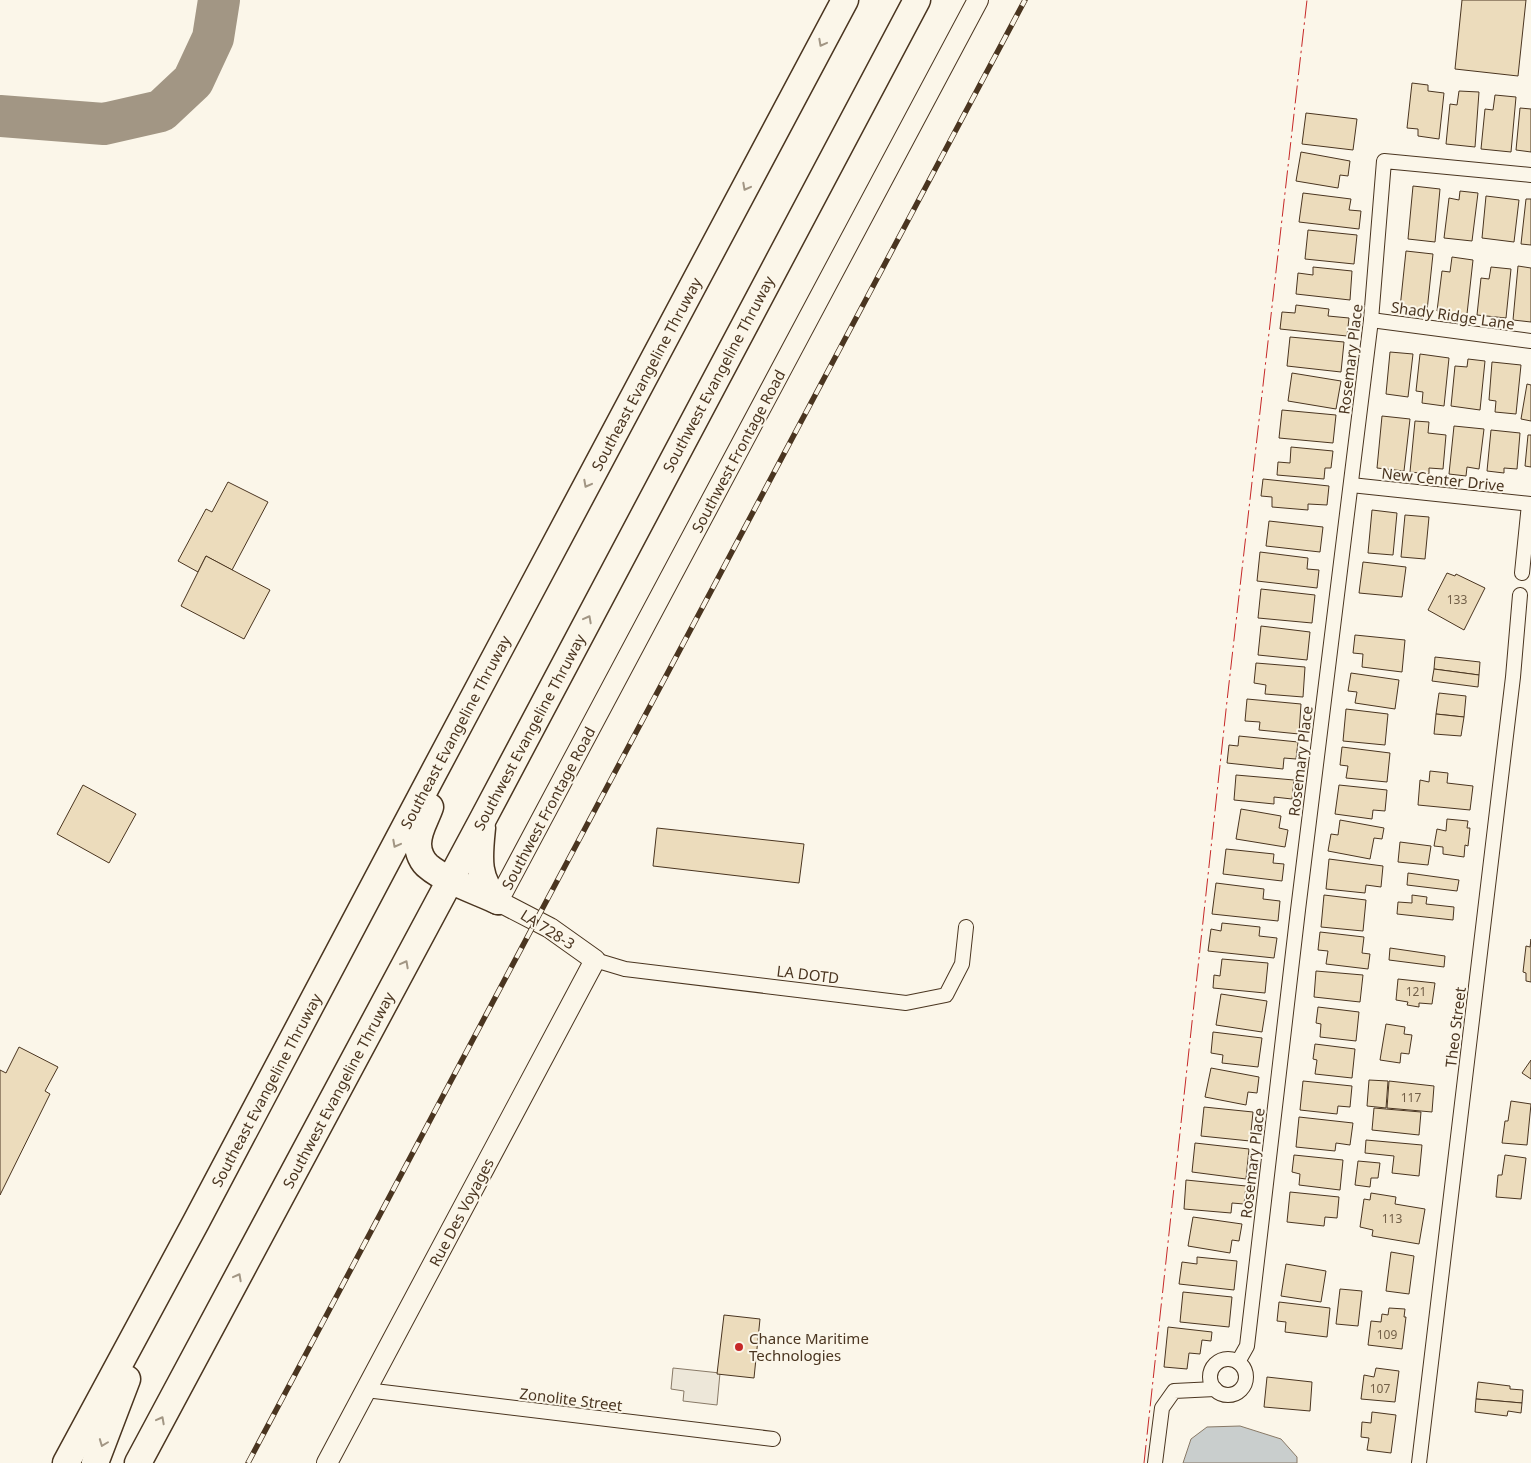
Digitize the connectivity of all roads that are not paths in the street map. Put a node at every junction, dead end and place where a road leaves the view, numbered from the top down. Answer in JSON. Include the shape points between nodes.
{"nodes":[{"id":1,"x":845,"y":0,"type":"edge"},
{"id":2,"x":917,"y":0,"type":"edge"},
{"id":3,"x":978,"y":0,"type":"edge"},
{"id":4,"x":1531,"y":175,"type":"edge"},
{"id":5,"x":1371,"y":320,"type":"junction"},
{"id":6,"x":1531,"y":341,"type":"edge"},
{"id":7,"x":1351,"y":485,"type":"junction"},
{"id":8,"x":1530,"y":504,"type":"edge"},
{"id":9,"x":1522,"y":573,"type":"dead end"},
{"id":10,"x":1520,"y":595,"type":"dead end"},
{"id":11,"x":434,"y":772,"type":"junction"},
{"id":12,"x":484,"y":817,"type":"junction"},
{"id":13,"x":450,"y":879,"type":"junction"},
{"id":14,"x":498,"y":902,"type":"junction"},
{"id":15,"x":966,"y":927,"type":"dead end"},
{"id":16,"x":595,"y":960,"type":"junction"},
{"id":17,"x":164,"y":1283,"type":"junction"},
{"id":18,"x":1238,"y":1362,"type":"junction"},
{"id":19,"x":1215,"y":1389,"type":"junction"},
{"id":20,"x":366,"y":1390,"type":"junction"},
{"id":21,"x":773,"y":1439,"type":"dead end"},
{"id":22,"x":66,"y":1463,"type":"edge"},
{"id":23,"x":95,"y":1463,"type":"edge"},
{"id":24,"x":138,"y":1463,"type":"edge"},
{"id":25,"x":327,"y":1463,"type":"edge"},
{"id":26,"x":1155,"y":1463,"type":"edge"},
{"id":27,"x":1419,"y":1463,"type":"edge"}],
"edges":[{"from":1,"to":11,"type":"highway","name":"Southeast Evangeline Thruway","one_way":true},
{"from":12,"to":2,"type":"highway","name":"Southwest Evangeline Thruway","one_way":true},
{"from":3,"to":14,"type":"main road","name":"Southwest Frontage Road"},
{"from":4,"to":5,"type":"street","name":"Rosemary Place","via":[[1384,161]]},
{"from":5,"to":6,"type":"street","name":"Shady Ridge Lane"},
{"from":5,"to":7,"type":"street","name":"Rosemary Place"},
{"from":7,"to":8,"type":"street","name":"New Center Drive"},
{"from":7,"to":18,"type":"street","name":"Rosemary Place","via":[[1247,1346]]},
{"from":8,"to":9,"type":"street"},
{"from":10,"to":27,"type":"street","name":"Theo Street","via":[[1512,687]]},
{"from":11,"to":13,"type":"highway","via":[[430,808],[419,832],[419,851],[428,867]]},
{"from":11,"to":17,"type":"highway","name":"Southeast Evangeline Thruway","one_way":true},
{"from":12,"to":13,"type":"highway","name":"Southwest Evangeline Thruway"},
{"from":12,"to":14,"type":"highway","via":[[480,848],[482,876]]},
{"from":13,"to":14,"type":"highway"},
{"from":24,"to":13,"type":"highway","name":"Southwest Evangeline Thruway","one_way":true},
{"from":14,"to":16,"type":"main road","name":"LA 728-3","via":[[550,928]]},
{"from":15,"to":16,"type":"street","name":"LA DOTD","via":[[962,964],[946,994],[906,1003],[625,969]]},
{"from":16,"to":20,"type":"main road","name":"Rue Des Voyages"},
{"from":17,"to":22,"type":"highway","name":"Southeast Evangeline Thruway"},
{"from":17,"to":23,"type":"highway","one_way":true},
{"from":18,"to":19,"type":"street","via":[[1221,1360],[1212,1367],[1210,1379]]},
{"from":18,"to":19,"type":"street","via":[[1246,1377],[1242,1388],[1225,1395]]},
{"from":19,"to":26,"type":"street","via":[[1174,1391],[1162,1408]]},
{"from":20,"to":21,"type":"street","name":"Zonolite Street"},
{"from":20,"to":25,"type":"main road","name":"Rue Des Voyages"}]}
